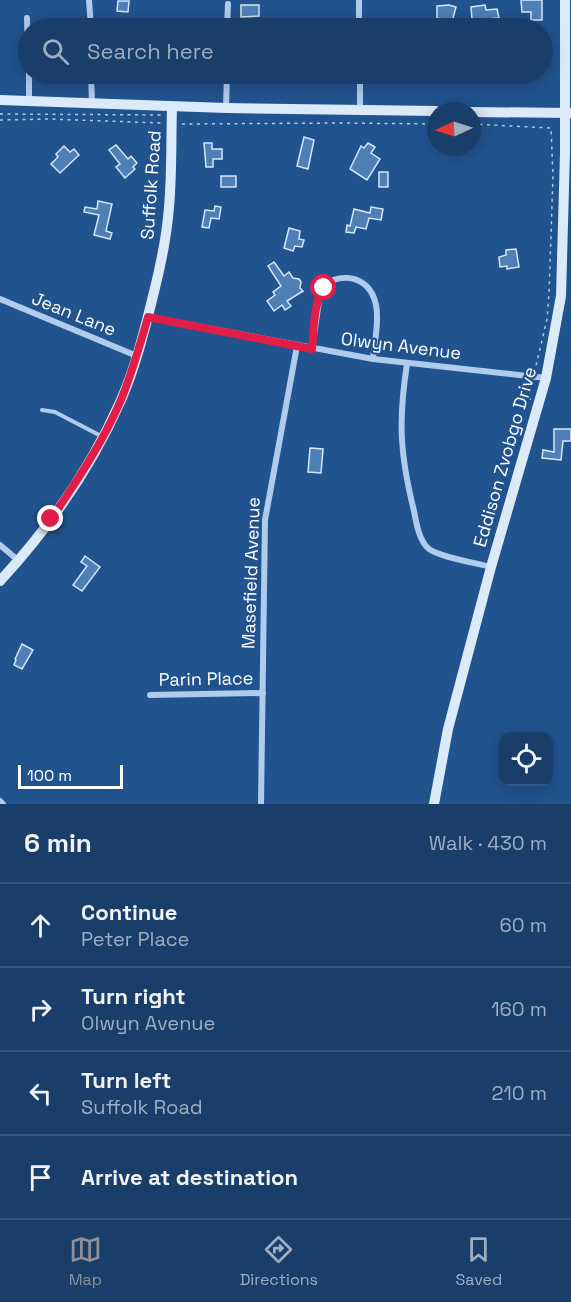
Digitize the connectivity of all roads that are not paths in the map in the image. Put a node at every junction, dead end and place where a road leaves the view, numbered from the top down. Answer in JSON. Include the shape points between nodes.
{"nodes":[{"id":1,"x":89,"y":0,"type":"edge"},
{"id":2,"x":359,"y":0,"type":"edge"},
{"id":3,"x":565,"y":0,"type":"edge"},
{"id":4,"x":228,"y":4,"type":"dead end"},
{"id":5,"x":90,"y":18,"type":"edge"},
{"id":6,"x":227,"y":18,"type":"edge"},
{"id":7,"x":359,"y":18,"type":"edge"},
{"id":8,"x":29,"y":84,"type":"edge"},
{"id":9,"x":91,"y":84,"type":"edge"},
{"id":10,"x":227,"y":84,"type":"edge"},
{"id":11,"x":360,"y":84,"type":"edge"},
{"id":12,"x":0,"y":100,"type":"edge"},
{"id":13,"x":29,"y":100,"type":"junction"},
{"id":14,"x":92,"y":103,"type":"junction"},
{"id":15,"x":172,"y":106,"type":"junction"},
{"id":16,"x":226,"y":108,"type":"junction"},
{"id":17,"x":360,"y":110,"type":"junction"},
{"id":18,"x":427,"y":111,"type":"edge"},
{"id":19,"x":481,"y":112,"type":"edge"},
{"id":20,"x":568,"y":113,"type":"edge"},
{"id":21,"x":571,"y":138,"type":"edge"},
{"id":22,"x":565,"y":153,"type":"junction"},
{"id":23,"x":0,"y":299,"type":"edge"},
{"id":24,"x":148,"y":317,"type":"junction"},
{"id":25,"x":297,"y":346,"type":"junction"},
{"id":26,"x":312,"y":349,"type":"junction"},
{"id":27,"x":137,"y":356,"type":"junction"},
{"id":28,"x":374,"y":359,"type":"junction"},
{"id":29,"x":407,"y":364,"type":"junction"},
{"id":30,"x":546,"y":378,"type":"junction"},
{"id":31,"x":42,"y":410,"type":"dead end"},
{"id":32,"x":102,"y":436,"type":"junction"},
{"id":33,"x":0,"y":545,"type":"edge"},
{"id":34,"x":19,"y":561,"type":"junction"},
{"id":35,"x":491,"y":567,"type":"junction"},
{"id":36,"x":0,"y":581,"type":"edge"},
{"id":37,"x":263,"y":693,"type":"junction"},
{"id":38,"x":150,"y":695,"type":"dead end"},
{"id":39,"x":261,"y":804,"type":"edge"},
{"id":40,"x":434,"y":804,"type":"edge"}],
"edges":[{"from":1,"to":5,"type":"street"},
{"from":2,"to":7,"type":"street"},
{"from":3,"to":20,"type":"street","name":"Eddison Zvobgo Drive"},
{"from":4,"to":6,"type":"street"},
{"from":8,"to":13,"type":"street"},
{"from":9,"to":14,"type":"street"},
{"from":10,"to":16,"type":"street"},
{"from":11,"to":17,"type":"street"},
{"from":12,"to":13,"type":"street"},
{"from":13,"to":14,"type":"street"},
{"from":14,"to":15,"type":"street"},
{"from":15,"to":16,"type":"street"},
{"from":15,"to":24,"type":"street","name":"Suffolk Road","via":[[170,206]]},
{"from":16,"to":17,"type":"street"},
{"from":17,"to":18,"type":"street"},
{"from":19,"to":20,"type":"street"},
{"from":20,"to":22,"type":"street","name":"Eddison Zvobgo Drive"},
{"from":21,"to":22,"type":"street"},
{"from":22,"to":30,"type":"street","name":"Eddison Zvobgo Drive","via":[[561,296]]},
{"from":23,"to":27,"type":"street","name":"Jean Lane"},
{"from":24,"to":25,"type":"street","name":"Olwyn Avenue"},
{"from":24,"to":27,"type":"street","name":"Suffolk Road"},
{"from":25,"to":26,"type":"street","name":"Olwyn Avenue"},
{"from":25,"to":37,"type":"street","name":"Masefield Avenue","via":[[265,520]]},
{"from":26,"to":28,"type":"street","name":"Olwyn Avenue"},
{"from":26,"to":28,"type":"street","via":[[320,294],[333,280],[356,279],[369,287],[374,296]]},
{"from":27,"to":32,"type":"street","name":"Suffolk Road","via":[[121,401]]},
{"from":28,"to":29,"type":"street","name":"Olwyn Avenue"},
{"from":29,"to":30,"type":"street","name":"Olwyn Avenue"},
{"from":29,"to":35,"type":"street","via":[[401,404],[403,459],[416,522],[425,544],[436,553]]},
{"from":30,"to":35,"type":"street","name":"Eddison Zvobgo Drive"},
{"from":31,"to":32,"type":"lane","via":[[74,420]]},
{"from":32,"to":34,"type":"street","name":"Suffolk Road","via":[[83,473]]},
{"from":33,"to":34,"type":"street"},
{"from":34,"to":36,"type":"street","name":"Suffolk Road"},
{"from":35,"to":40,"type":"street","name":"Eddison Zvobgo Drive","via":[[448,729]]},
{"from":37,"to":38,"type":"street","name":"Parin Place"},
{"from":37,"to":39,"type":"street","name":"Masefield Avenue"}]}
